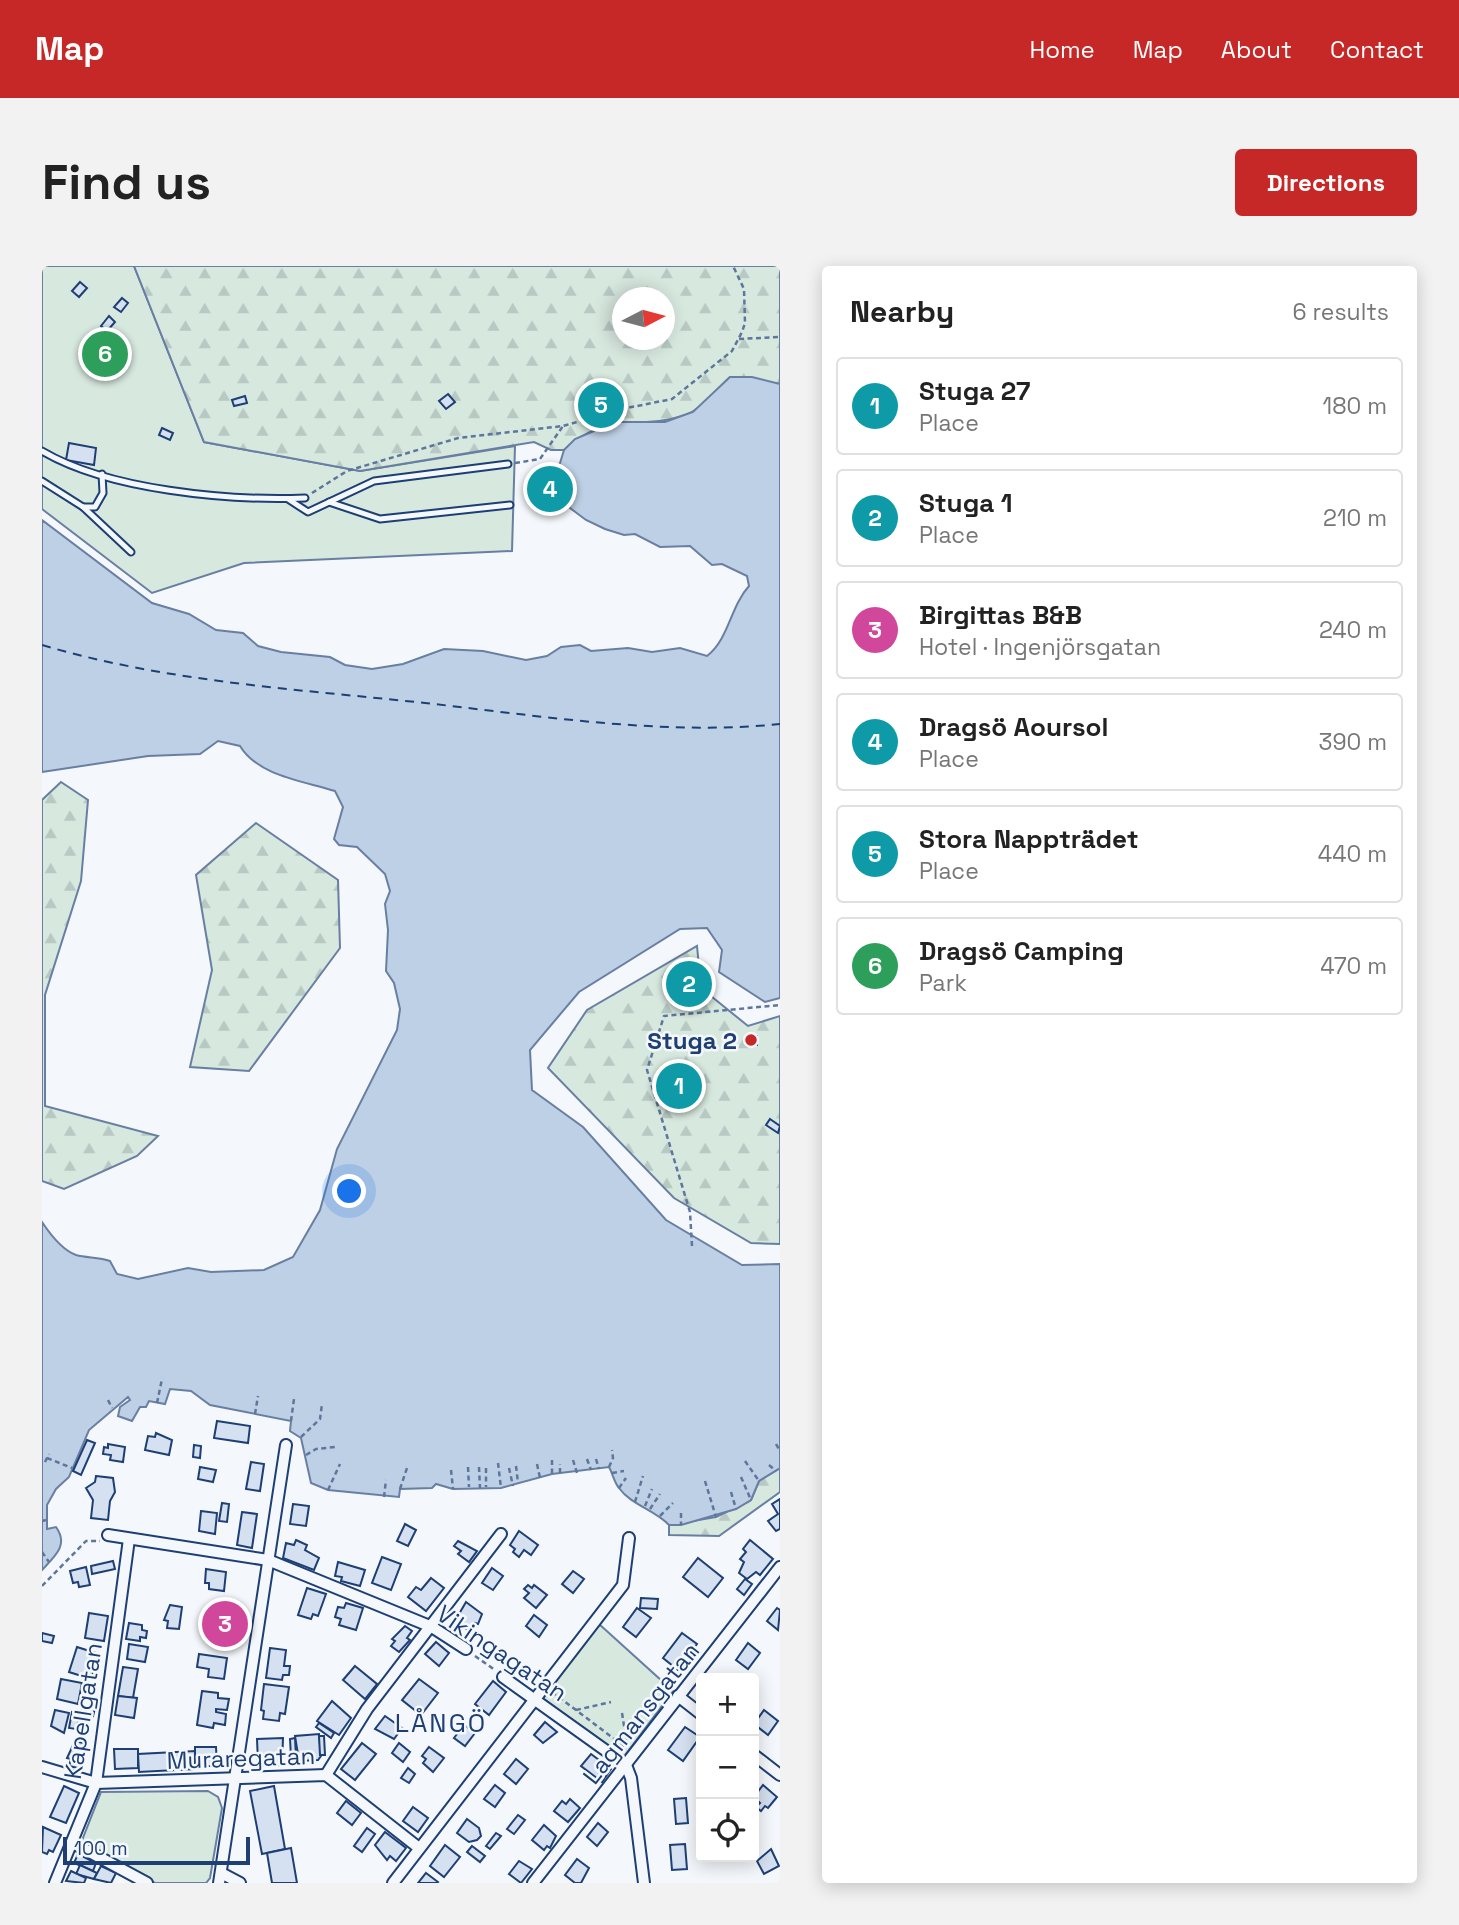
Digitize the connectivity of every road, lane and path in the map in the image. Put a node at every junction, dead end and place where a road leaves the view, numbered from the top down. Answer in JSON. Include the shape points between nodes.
{"nodes":[{"id":1,"x":733,"y":266,"type":"edge"},
{"id":2,"x":780,"y":337,"type":"edge"},
{"id":3,"x":739,"y":338,"type":"junction"},
{"id":4,"x":564,"y":426,"type":"junction"},
{"id":5,"x":42,"y":451,"type":"edge"},
{"id":6,"x":508,"y":464,"type":"joint"},
{"id":7,"x":102,"y":474,"type":"junction"},
{"id":8,"x":42,"y":481,"type":"edge"},
{"id":9,"x":288,"y":498,"type":"junction"},
{"id":10,"x":305,"y":498,"type":"joint"},
{"id":11,"x":329,"y":502,"type":"junction"},
{"id":12,"x":510,"y":505,"type":"dead end"},
{"id":13,"x":83,"y":507,"type":"junction"},
{"id":14,"x":131,"y":552,"type":"dead end"},
{"id":15,"x":780,"y":1005,"type":"edge"},
{"id":16,"x":692,"y":1246,"type":"dead end"},
{"id":17,"x":162,"y":1379,"type":"dead end"},
{"id":18,"x":258,"y":1396,"type":"dead end"},
{"id":19,"x":294,"y":1399,"type":"dead end"},
{"id":20,"x":108,"y":1400,"type":"dead end"},
{"id":21,"x":157,"y":1403,"type":"dead end"},
{"id":22,"x":322,"y":1404,"type":"dead end"},
{"id":23,"x":112,"y":1408,"type":"dead end"},
{"id":24,"x":255,"y":1414,"type":"dead end"},
{"id":25,"x":291,"y":1421,"type":"dead end"},
{"id":26,"x":301,"y":1437,"type":"dead end"},
{"id":27,"x":776,"y":1444,"type":"dead end"},
{"id":28,"x":286,"y":1445,"type":"dead end"},
{"id":29,"x":335,"y":1447,"type":"dead end"},
{"id":30,"x":611,"y":1451,"type":"dead end"},
{"id":31,"x":780,"y":1451,"type":"edge"},
{"id":32,"x":306,"y":1455,"type":"dead end"},
{"id":33,"x":47,"y":1458,"type":"dead end"},
{"id":34,"x":587,"y":1459,"type":"dead end"},
{"id":35,"x":596,"y":1459,"type":"dead end"},
{"id":36,"x":552,"y":1460,"type":"dead end"},
{"id":37,"x":573,"y":1460,"type":"dead end"},
{"id":38,"x":745,"y":1461,"type":"dead end"},
{"id":39,"x":498,"y":1463,"type":"dead end"},
{"id":40,"x":340,"y":1464,"type":"dead end"},
{"id":41,"x":537,"y":1464,"type":"dead end"},
{"id":42,"x":560,"y":1464,"type":"dead end"},
{"id":43,"x":408,"y":1465,"type":"dead end"},
{"id":44,"x":769,"y":1465,"type":"dead end"},
{"id":45,"x":516,"y":1466,"type":"dead end"},
{"id":46,"x":468,"y":1467,"type":"dead end"},
{"id":47,"x":479,"y":1467,"type":"dead end"},
{"id":48,"x":609,"y":1467,"type":"dead end"},
{"id":49,"x":72,"y":1468,"type":"dead end"},
{"id":50,"x":486,"y":1468,"type":"dead end"},
{"id":51,"x":509,"y":1468,"type":"dead end"},
{"id":52,"x":599,"y":1469,"type":"dead end"},
{"id":53,"x":451,"y":1470,"type":"dead end"},
{"id":54,"x":591,"y":1470,"type":"dead end"},
{"id":55,"x":624,"y":1471,"type":"dead end"},
{"id":56,"x":776,"y":1471,"type":"dead end"},
{"id":57,"x":560,"y":1473,"type":"dead end"},
{"id":58,"x":577,"y":1473,"type":"dead end"},
{"id":59,"x":612,"y":1473,"type":"dead end"},
{"id":60,"x":552,"y":1474,"type":"dead end"},
{"id":61,"x":643,"y":1476,"type":"dead end"},
{"id":62,"x":741,"y":1477,"type":"dead end"},
{"id":63,"x":540,"y":1478,"type":"dead end"},
{"id":64,"x":626,"y":1478,"type":"dead end"},
{"id":65,"x":386,"y":1480,"type":"dead end"},
{"id":66,"x":758,"y":1481,"type":"dead end"},
{"id":67,"x":705,"y":1482,"type":"dead end"},
{"id":68,"x":518,"y":1483,"type":"dead end"},
{"id":69,"x":513,"y":1486,"type":"dead end"},
{"id":70,"x":469,"y":1487,"type":"dead end"},
{"id":71,"x":486,"y":1487,"type":"dead end"},
{"id":72,"x":480,"y":1488,"type":"dead end"},
{"id":73,"x":501,"y":1488,"type":"dead end"},
{"id":74,"x":619,"y":1488,"type":"dead end"},
{"id":75,"x":400,"y":1489,"type":"dead end"},
{"id":76,"x":453,"y":1489,"type":"dead end"},
{"id":77,"x":652,"y":1489,"type":"dead end"},
{"id":78,"x":328,"y":1490,"type":"dead end"},
{"id":79,"x":731,"y":1492,"type":"dead end"},
{"id":80,"x":660,"y":1494,"type":"dead end"},
{"id":81,"x":384,"y":1497,"type":"dead end"},
{"id":82,"x":751,"y":1500,"type":"dead end"},
{"id":83,"x":635,"y":1502,"type":"dead end"},
{"id":84,"x":673,"y":1503,"type":"dead end"},
{"id":85,"x":645,"y":1506,"type":"dead end"},
{"id":86,"x":650,"y":1509,"type":"dead end"},
{"id":87,"x":736,"y":1509,"type":"dead end"},
{"id":88,"x":681,"y":1513,"type":"dead end"},
{"id":89,"x":660,"y":1516,"type":"dead end"},
{"id":90,"x":716,"y":1517,"type":"dead end"},
{"id":91,"x":681,"y":1525,"type":"dead end"},
{"id":92,"x":502,"y":1534,"type":"dead end"},
{"id":93,"x":108,"y":1535,"type":"joint"},
{"id":94,"x":629,"y":1538,"type":"dead end"},
{"id":95,"x":129,"y":1539,"type":"junction"},
{"id":96,"x":43,"y":1549,"type":"edge"},
{"id":97,"x":268,"y":1560,"type":"junction"},
{"id":98,"x":49,"y":1562,"type":"dead end"},
{"id":99,"x":780,"y":1567,"type":"edge"},
{"id":100,"x":42,"y":1586,"type":"edge"},
{"id":101,"x":432,"y":1627,"type":"junction"},
{"id":102,"x":466,"y":1649,"type":"joint"},
{"id":103,"x":503,"y":1677,"type":"joint"},
{"id":104,"x":544,"y":1686,"type":"junction"},
{"id":105,"x":678,"y":1696,"type":"junction"},
{"id":106,"x":536,"y":1698,"type":"junction"},
{"id":107,"x":611,"y":1702,"type":"dead end"},
{"id":108,"x":576,"y":1710,"type":"junction"},
{"id":109,"x":696,"y":1710,"type":"edge"},
{"id":110,"x":622,"y":1713,"type":"dead end"},
{"id":111,"x":759,"y":1759,"type":"edge"},
{"id":112,"x":626,"y":1765,"type":"junction"},
{"id":113,"x":42,"y":1768,"type":"edge"},
{"id":114,"x":326,"y":1775,"type":"junction"},
{"id":115,"x":780,"y":1775,"type":"edge"},
{"id":116,"x":236,"y":1780,"type":"junction"},
{"id":117,"x":96,"y":1783,"type":"junction"},
{"id":118,"x":73,"y":1843,"type":"junction"},
{"id":119,"x":419,"y":1848,"type":"junction"},
{"id":120,"x":220,"y":1878,"type":"edge"},
{"id":121,"x":55,"y":1883,"type":"edge"},
{"id":122,"x":147,"y":1883,"type":"edge"},
{"id":123,"x":240,"y":1883,"type":"edge"},
{"id":124,"x":393,"y":1883,"type":"edge"},
{"id":125,"x":533,"y":1883,"type":"edge"},
{"id":126,"x":644,"y":1883,"type":"edge"}],
"edges":[{"from":1,"to":3,"type":"path","via":[[744,289],[745,323]]},
{"from":2,"to":3,"type":"path"},
{"from":3,"to":4,"type":"path","via":[[732,351],[672,399]]},
{"from":4,"to":6,"type":"path","via":[[540,459]]},
{"from":4,"to":10,"type":"path","via":[[458,438],[347,471]]},
{"from":5,"to":7,"type":"lane","via":[[69,467]]},
{"from":6,"to":11,"type":"lane","via":[[374,481]]},
{"from":7,"to":9,"type":"lane","via":[[181,493]]},
{"from":7,"to":13,"type":"lane","via":[[103,493],[96,507]]},
{"from":8,"to":13,"type":"lane"},
{"from":9,"to":10,"type":"lane"},
{"from":9,"to":11,"type":"lane","via":[[308,512]]},
{"from":11,"to":12,"type":"lane","via":[[380,519]]},
{"from":13,"to":14,"type":"lane"},
{"from":15,"to":16,"type":"path","via":[[664,1016],[647,1070],[690,1212]]},
{"from":17,"to":21,"type":"path"},
{"from":18,"to":24,"type":"path"},
{"from":19,"to":25,"type":"path"},
{"from":20,"to":23,"type":"path"},
{"from":22,"to":26,"type":"path","via":[[320,1419]]},
{"from":27,"to":31,"type":"path"},
{"from":28,"to":97,"type":"street"},
{"from":29,"to":32,"type":"path"},
{"from":30,"to":48,"type":"path"},
{"from":33,"to":49,"type":"path"},
{"from":34,"to":54,"type":"path"},
{"from":35,"to":52,"type":"path"},
{"from":36,"to":60,"type":"path"},
{"from":37,"to":58,"type":"path"},
{"from":38,"to":66,"type":"path"},
{"from":39,"to":73,"type":"path"},
{"from":40,"to":78,"type":"path"},
{"from":41,"to":63,"type":"path"},
{"from":42,"to":57,"type":"path"},
{"from":43,"to":75,"type":"path"},
{"from":44,"to":56,"type":"path"},
{"from":45,"to":68,"type":"path"},
{"from":46,"to":70,"type":"path"},
{"from":47,"to":72,"type":"path"},
{"from":50,"to":71,"type":"path"},
{"from":51,"to":69,"type":"path"},
{"from":53,"to":76,"type":"path"},
{"from":55,"to":59,"type":"path"},
{"from":61,"to":83,"type":"path"},
{"from":62,"to":82,"type":"path"},
{"from":64,"to":74,"type":"path"},
{"from":65,"to":81,"type":"path"},
{"from":67,"to":90,"type":"path"},
{"from":77,"to":85,"type":"path"},
{"from":79,"to":87,"type":"path"},
{"from":80,"to":86,"type":"path"},
{"from":84,"to":89,"type":"path"},
{"from":88,"to":91,"type":"path"},
{"from":92,"to":101,"type":"street"},
{"from":93,"to":95,"type":"street","name":"Vikingagatan"},
{"from":93,"to":100,"type":"path","via":[[101,1541],[86,1541]]},
{"from":94,"to":104,"type":"street","via":[[623,1586]]},
{"from":95,"to":97,"type":"street","name":"Vikingagatan"},
{"from":95,"to":117,"type":"street","name":"Kapellgatan"},
{"from":96,"to":98,"type":"path"},
{"from":97,"to":101,"type":"street","name":"Vikingagatan"},
{"from":97,"to":116,"type":"street"},
{"from":99,"to":105,"type":"street","name":"Lagmansgatan"},
{"from":101,"to":102,"type":"street","name":"Vikingagatan"},
{"from":101,"to":114,"type":"street","via":[[367,1709]]},
{"from":102,"to":103,"type":"path","name":"Vikingagatan"},
{"from":103,"to":106,"type":"street","name":"Vikingagatan"},
{"from":104,"to":106,"type":"street"},
{"from":104,"to":108,"type":"path"},
{"from":105,"to":109,"type":"street"},
{"from":105,"to":112,"type":"street","name":"Lagmansgatan"},
{"from":106,"to":112,"type":"street","name":"Vikingagatan"},
{"from":106,"to":119,"type":"street"},
{"from":107,"to":108,"type":"path"},
{"from":108,"to":110,"type":"path","via":[[628,1748]]},
{"from":111,"to":115,"type":"street"},
{"from":112,"to":125,"type":"street","name":"Lagmansgatan"},
{"from":112,"to":126,"type":"street"},
{"from":113,"to":117,"type":"street","name":"Muraregatan"},
{"from":114,"to":116,"type":"street","name":"Muraregatan"},
{"from":114,"to":119,"type":"street","name":"Muraregatan"},
{"from":116,"to":117,"type":"street","name":"Muraregatan"},
{"from":116,"to":120,"type":"street"},
{"from":117,"to":118,"type":"street","name":"Kapellgatan"},
{"from":118,"to":121,"type":"street","name":"Kapellgatan"},
{"from":118,"to":122,"type":"street"},
{"from":119,"to":124,"type":"street"},
{"from":120,"to":123,"type":"street"}]}
